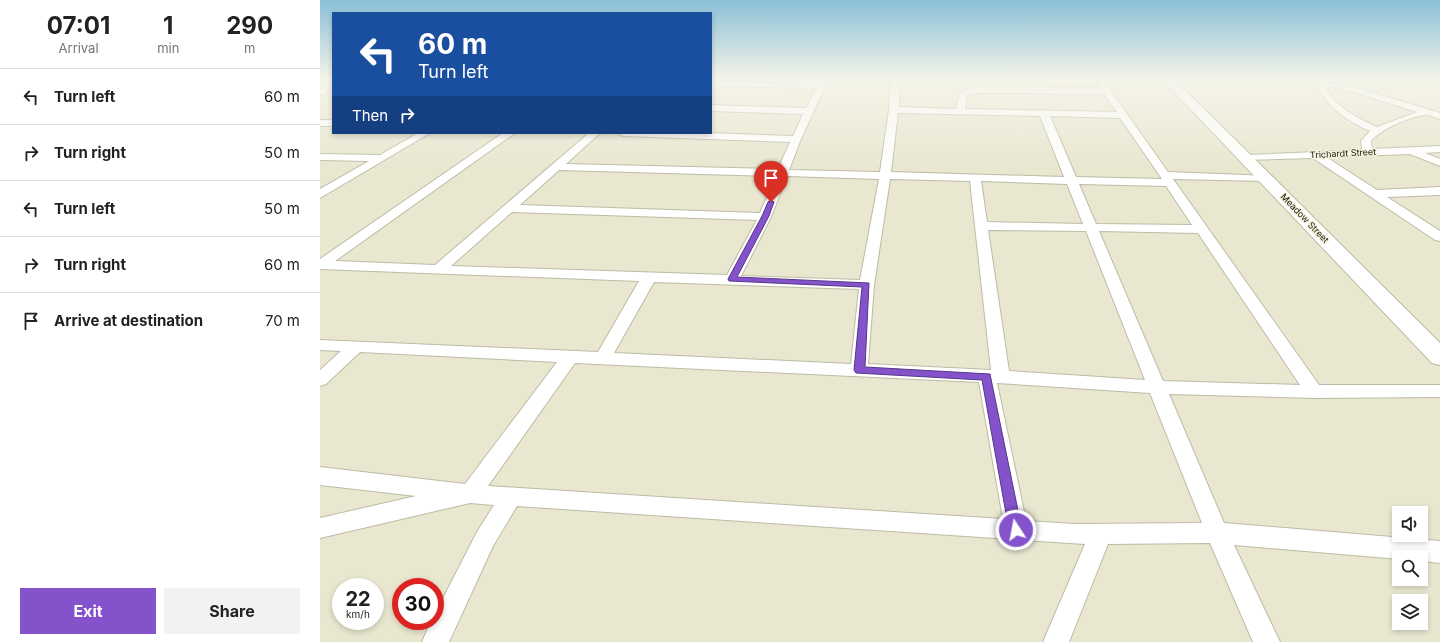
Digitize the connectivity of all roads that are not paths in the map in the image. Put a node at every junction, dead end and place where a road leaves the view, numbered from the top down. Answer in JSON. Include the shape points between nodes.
{"nodes":[{"id":1,"x":775,"y":110,"type":"edge"},
{"id":2,"x":894,"y":110,"type":"joint"},
{"id":3,"x":1120,"y":110,"type":"edge"},
{"id":4,"x":1199,"y":110,"type":"edge"},
{"id":5,"x":1339,"y":110,"type":"edge"},
{"id":6,"x":1418,"y":110,"type":"edge"},
{"id":7,"x":809,"y":111,"type":"joint"},
{"id":8,"x":960,"y":112,"type":"joint"},
{"id":9,"x":1425,"y":112,"type":"junction"},
{"id":10,"x":1044,"y":114,"type":"junction"},
{"id":11,"x":1124,"y":116,"type":"junction"},
{"id":12,"x":1440,"y":116,"type":"edge"},
{"id":13,"x":320,"y":123,"type":"edge"},
{"id":14,"x":332,"y":123,"type":"edge"},
{"id":15,"x":1376,"y":130,"type":"junction"},
{"id":16,"x":423,"y":134,"type":"edge"},
{"id":17,"x":509,"y":134,"type":"edge"},
{"id":18,"x":594,"y":134,"type":"edge"},
{"id":19,"x":652,"y":134,"type":"edge"},
{"id":20,"x":796,"y":139,"type":"junction"},
{"id":21,"x":1440,"y":149,"type":"edge"},
{"id":22,"x":1409,"y":150,"type":"junction"},
{"id":23,"x":1367,"y":152,"type":"junction"},
{"id":24,"x":1315,"y":155,"type":"junction"},
{"id":25,"x":320,"y":157,"type":"edge"},
{"id":26,"x":381,"y":158,"type":"junction"},
{"id":27,"x":1246,"y":158,"type":"junction"},
{"id":28,"x":1440,"y":163,"type":"edge"},
{"id":29,"x":557,"y":167,"type":"junction"},
{"id":30,"x":782,"y":173,"type":"junction"},
{"id":31,"x":886,"y":175,"type":"junction"},
{"id":32,"x":975,"y":178,"type":"junction"},
{"id":33,"x":1266,"y":178,"type":"junction"},
{"id":34,"x":1168,"y":179,"type":"junction"},
{"id":35,"x":1071,"y":181,"type":"junction"},
{"id":36,"x":1440,"y":191,"type":"edge"},
{"id":37,"x":320,"y":194,"type":"edge"},
{"id":38,"x":1374,"y":194,"type":"junction"},
{"id":39,"x":510,"y":208,"type":"junction"},
{"id":40,"x":765,"y":216,"type":"junction"},
{"id":41,"x":1440,"y":225,"type":"edge"},
{"id":42,"x":981,"y":226,"type":"junction"},
{"id":43,"x":1424,"y":227,"type":"junction"},
{"id":44,"x":1090,"y":228,"type":"junction"},
{"id":45,"x":1202,"y":229,"type":"junction"},
{"id":46,"x":1440,"y":237,"type":"edge"},
{"id":47,"x":320,"y":265,"type":"edge"},
{"id":48,"x":439,"y":269,"type":"junction"},
{"id":49,"x":649,"y":277,"type":"junction"},
{"id":50,"x":732,"y":279,"type":"junction"},
{"id":51,"x":866,"y":285,"type":"junction"},
{"id":52,"x":320,"y":345,"type":"edge"},
{"id":53,"x":356,"y":347,"type":"junction"},
{"id":54,"x":570,"y":357,"type":"junction"},
{"id":55,"x":1440,"y":357,"type":"edge"},
{"id":56,"x":603,"y":358,"type":"junction"},
{"id":57,"x":859,"y":370,"type":"junction"},
{"id":58,"x":994,"y":377,"type":"junction"},
{"id":59,"x":320,"y":380,"type":"edge"},
{"id":60,"x":1158,"y":387,"type":"junction"},
{"id":61,"x":1440,"y":391,"type":"edge"},
{"id":62,"x":1314,"y":392,"type":"junction"},
{"id":63,"x":320,"y":476,"type":"edge"},
{"id":64,"x":470,"y":494,"type":"junction"},
{"id":65,"x":511,"y":497,"type":"junction"},
{"id":66,"x":320,"y":528,"type":"edge"},
{"id":67,"x":1016,"y":530,"type":"junction"},
{"id":68,"x":1217,"y":534,"type":"junction"},
{"id":69,"x":1100,"y":535,"type":"junction"},
{"id":70,"x":1440,"y":552,"type":"edge"},
{"id":71,"x":435,"y":642,"type":"edge"},
{"id":72,"x":1056,"y":642,"type":"edge"},
{"id":73,"x":1267,"y":642,"type":"edge"}],
"edges":[{"from":1,"to":7,"type":"street"},
{"from":2,"to":8,"type":"street"},
{"from":2,"to":31,"type":"street"},
{"from":3,"to":11,"type":"street"},
{"from":4,"to":27,"type":"street","name":"Meadow Street"},
{"from":5,"to":15,"type":"street"},
{"from":6,"to":9,"type":"street"},
{"from":7,"to":20,"type":"street"},
{"from":8,"to":10,"type":"street"},
{"from":9,"to":12,"type":"street"},
{"from":9,"to":15,"type":"street"},
{"from":10,"to":11,"type":"street"},
{"from":10,"to":35,"type":"street"},
{"from":11,"to":34,"type":"street"},
{"from":13,"to":14,"type":"street"},
{"from":15,"to":23,"type":"street","via":[[1366,141]]},
{"from":16,"to":26,"type":"street"},
{"from":17,"to":47,"type":"street"},
{"from":18,"to":29,"type":"street"},
{"from":19,"to":20,"type":"street"},
{"from":20,"to":30,"type":"street"},
{"from":21,"to":22,"type":"street","name":"Trichardt Street"},
{"from":22,"to":23,"type":"street","name":"Trichardt Street"},
{"from":22,"to":28,"type":"street"},
{"from":23,"to":24,"type":"street","name":"Trichardt Street"},
{"from":24,"to":27,"type":"street","name":"Trichardt Street"},
{"from":24,"to":38,"type":"street"},
{"from":25,"to":26,"type":"street"},
{"from":26,"to":37,"type":"street"},
{"from":27,"to":33,"type":"street","name":"Meadow Street"},
{"from":29,"to":30,"type":"street"},
{"from":29,"to":39,"type":"street"},
{"from":30,"to":31,"type":"street"},
{"from":30,"to":40,"type":"street"},
{"from":31,"to":32,"type":"street"},
{"from":31,"to":51,"type":"street"},
{"from":32,"to":35,"type":"street"},
{"from":32,"to":42,"type":"street"},
{"from":33,"to":34,"type":"street"},
{"from":33,"to":55,"type":"street","name":"Meadow Street"},
{"from":34,"to":35,"type":"street"},
{"from":34,"to":45,"type":"street"},
{"from":35,"to":44,"type":"street"},
{"from":36,"to":38,"type":"street"},
{"from":38,"to":43,"type":"street"},
{"from":39,"to":40,"type":"street"},
{"from":39,"to":48,"type":"street"},
{"from":40,"to":50,"type":"street"},
{"from":41,"to":43,"type":"street"},
{"from":42,"to":44,"type":"street"},
{"from":42,"to":58,"type":"street"},
{"from":43,"to":46,"type":"street"},
{"from":44,"to":45,"type":"street"},
{"from":44,"to":60,"type":"street"},
{"from":45,"to":62,"type":"street"},
{"from":47,"to":48,"type":"street"},
{"from":48,"to":49,"type":"street"},
{"from":49,"to":50,"type":"street"},
{"from":49,"to":56,"type":"street"},
{"from":50,"to":51,"type":"street"},
{"from":51,"to":57,"type":"street"},
{"from":52,"to":53,"type":"street"},
{"from":53,"to":54,"type":"street"},
{"from":53,"to":59,"type":"street"},
{"from":54,"to":56,"type":"street"},
{"from":54,"to":64,"type":"street"},
{"from":56,"to":57,"type":"street"},
{"from":57,"to":58,"type":"street"},
{"from":58,"to":60,"type":"street"},
{"from":58,"to":67,"type":"street"},
{"from":60,"to":62,"type":"street"},
{"from":60,"to":68,"type":"street"},
{"from":61,"to":62,"type":"street"},
{"from":63,"to":64,"type":"street"},
{"from":64,"to":65,"type":"street"},
{"from":64,"to":66,"type":"street"},
{"from":65,"to":67,"type":"street"},
{"from":65,"to":71,"type":"street","via":[[485,539]]},
{"from":67,"to":69,"type":"street"},
{"from":68,"to":69,"type":"street"},
{"from":68,"to":70,"type":"street"},
{"from":68,"to":73,"type":"street"},
{"from":69,"to":72,"type":"street"}]}
